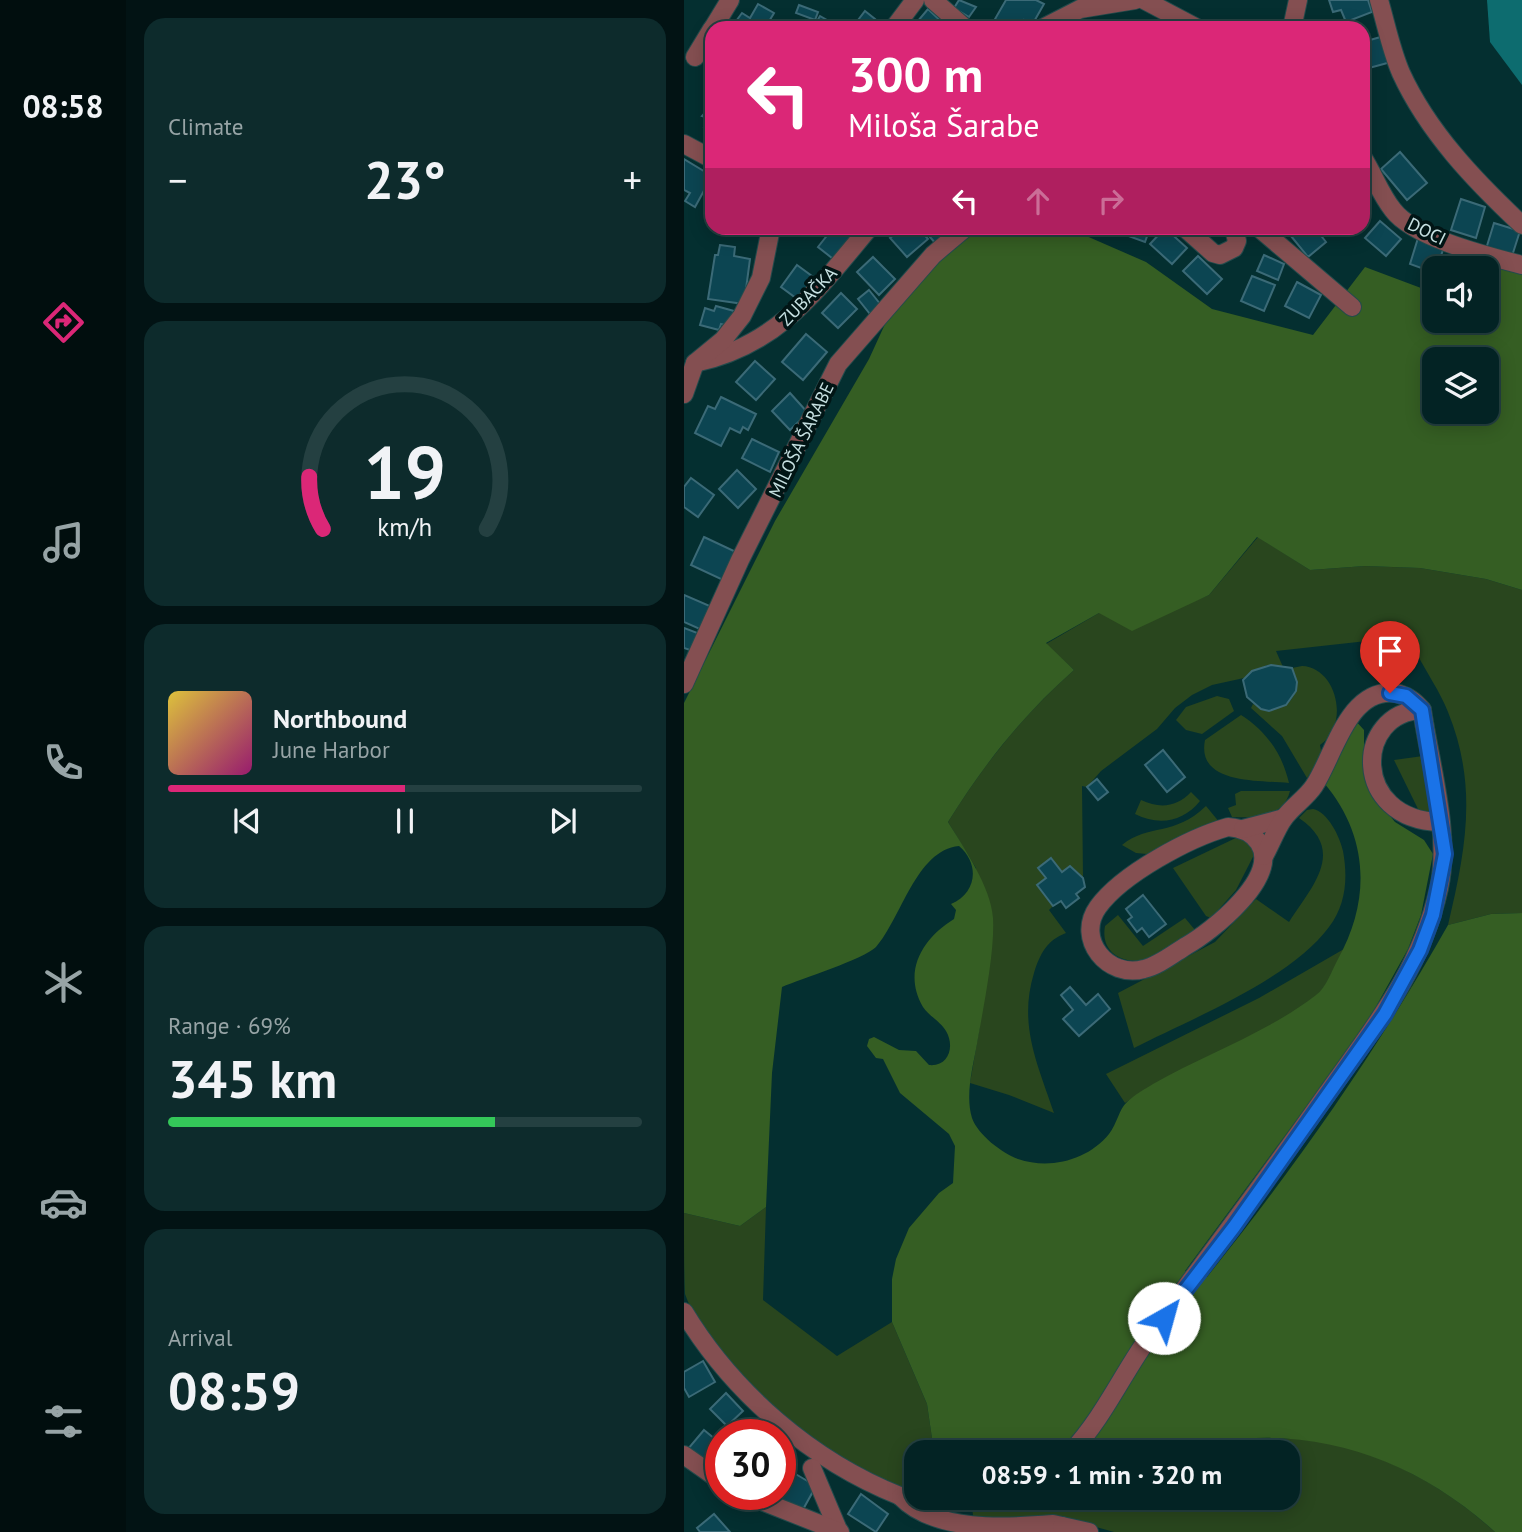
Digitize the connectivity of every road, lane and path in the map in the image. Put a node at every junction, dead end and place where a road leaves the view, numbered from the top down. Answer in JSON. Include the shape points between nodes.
{"nodes":[{"id":1,"x":730,"y":0,"type":"edge"},
{"id":2,"x":915,"y":0,"type":"edge"},
{"id":3,"x":933,"y":0,"type":"edge"},
{"id":4,"x":1136,"y":0,"type":"edge"},
{"id":5,"x":1144,"y":0,"type":"edge"},
{"id":6,"x":1298,"y":0,"type":"edge"},
{"id":7,"x":1379,"y":0,"type":"edge"},
{"id":8,"x":717,"y":21,"type":"edge"},
{"id":9,"x":899,"y":21,"type":"edge"},
{"id":10,"x":957,"y":21,"type":"edge"},
{"id":11,"x":1057,"y":21,"type":"edge"},
{"id":12,"x":1184,"y":21,"type":"edge"},
{"id":13,"x":1294,"y":21,"type":"edge"},
{"id":14,"x":705,"y":40,"type":"edge"},
{"id":15,"x":694,"y":57,"type":"dead end"},
{"id":16,"x":684,"y":144,"type":"edge"},
{"id":17,"x":705,"y":155,"type":"edge"},
{"id":18,"x":1370,"y":170,"type":"edge"},
{"id":19,"x":1522,"y":225,"type":"edge"},
{"id":20,"x":770,"y":235,"type":"edge"},
{"id":21,"x":863,"y":235,"type":"edge"},
{"id":22,"x":957,"y":235,"type":"edge"},
{"id":23,"x":1192,"y":235,"type":"edge"},
{"id":24,"x":1236,"y":235,"type":"edge"},
{"id":25,"x":1267,"y":235,"type":"edge"},
{"id":26,"x":1522,"y":265,"type":"edge"},
{"id":27,"x":1352,"y":307,"type":"dead end"},
{"id":28,"x":695,"y":363,"type":"junction"},
{"id":29,"x":684,"y":394,"type":"edge"},
{"id":30,"x":684,"y":684,"type":"edge"},
{"id":31,"x":1422,"y":710,"type":"junction"},
{"id":32,"x":1284,"y":818,"type":"junction"},
{"id":33,"x":1440,"y":822,"type":"junction"},
{"id":34,"x":1243,"y":830,"type":"junction"},
{"id":35,"x":1264,"y":856,"type":"junction"},
{"id":36,"x":684,"y":1312,"type":"edge"},
{"id":37,"x":1082,"y":1440,"type":"edge"},
{"id":38,"x":684,"y":1455,"type":"edge"},
{"id":39,"x":812,"y":1468,"type":"dead end"},
{"id":40,"x":705,"y":1470,"type":"edge"},
{"id":41,"x":901,"y":1497,"type":"junction"},
{"id":42,"x":904,"y":1497,"type":"edge"},
{"id":43,"x":779,"y":1510,"type":"edge"},
{"id":44,"x":821,"y":1529,"type":"edge"},
{"id":45,"x":1064,"y":1529,"type":"edge"},
{"id":46,"x":839,"y":1532,"type":"edge"},
{"id":47,"x":1089,"y":1532,"type":"edge"}],
"edges":[{"from":1,"to":8,"type":"street"},
{"from":2,"to":9,"type":"street"},
{"from":3,"to":10,"type":"street"},
{"from":4,"to":11,"type":"street","via":[[1080,9]]},
{"from":5,"to":12,"type":"street"},
{"from":6,"to":13,"type":"street"},
{"from":7,"to":19,"type":"street","via":[[1401,72],[1427,117],[1472,178]]},
{"from":14,"to":15,"type":"street"},
{"from":16,"to":17,"type":"street"},
{"from":18,"to":26,"type":"street","name":"DOCI","via":[[1394,212],[1410,225],[1472,252]]},
{"from":20,"to":28,"type":"street","via":[[761,278],[742,316],[723,340]]},
{"from":21,"to":28,"type":"street","name":"ZUBAČKA","via":[[810,299],[773,332],[731,354]]},
{"from":22,"to":30,"type":"street","name":"MILOŠA ŠARABE","via":[[933,255],[838,364]]},
{"from":23,"to":24,"type":"street","via":[[1220,255],[1235,248]]},
{"from":25,"to":27,"type":"street"},
{"from":28,"to":29,"type":"street"},
{"from":31,"to":32,"type":"street","via":[[1399,694],[1381,693],[1365,700],[1313,787]]},
{"from":31,"to":33,"type":"street"},
{"from":31,"to":33,"type":"street","via":[[1395,718],[1381,733],[1373,751],[1373,776],[1381,796],[1396,811],[1413,820]]},
{"from":32,"to":34,"type":"street"},
{"from":32,"to":35,"type":"street"},
{"from":33,"to":37,"type":"street","via":[[1445,854],[1440,885],[1404,984],[1234,1227],[1152,1333]]},
{"from":34,"to":35,"type":"street","via":[[1258,841]]},
{"from":34,"to":35,"type":"street","via":[[1217,830],[1157,858],[1105,899],[1090,928],[1093,946],[1102,959],[1126,971],[1144,969],[1209,933],[1258,880]]},
{"from":36,"to":41,"type":"street","via":[[741,1386],[776,1420],[816,1450]]},
{"from":38,"to":40,"type":"street"},
{"from":39,"to":46,"type":"street"},
{"from":41,"to":42,"type":"street"},
{"from":41,"to":45,"type":"street","via":[[910,1508],[941,1522]]},
{"from":43,"to":44,"type":"street"},
{"from":44,"to":46,"type":"street"},
{"from":45,"to":47,"type":"street"}]}
